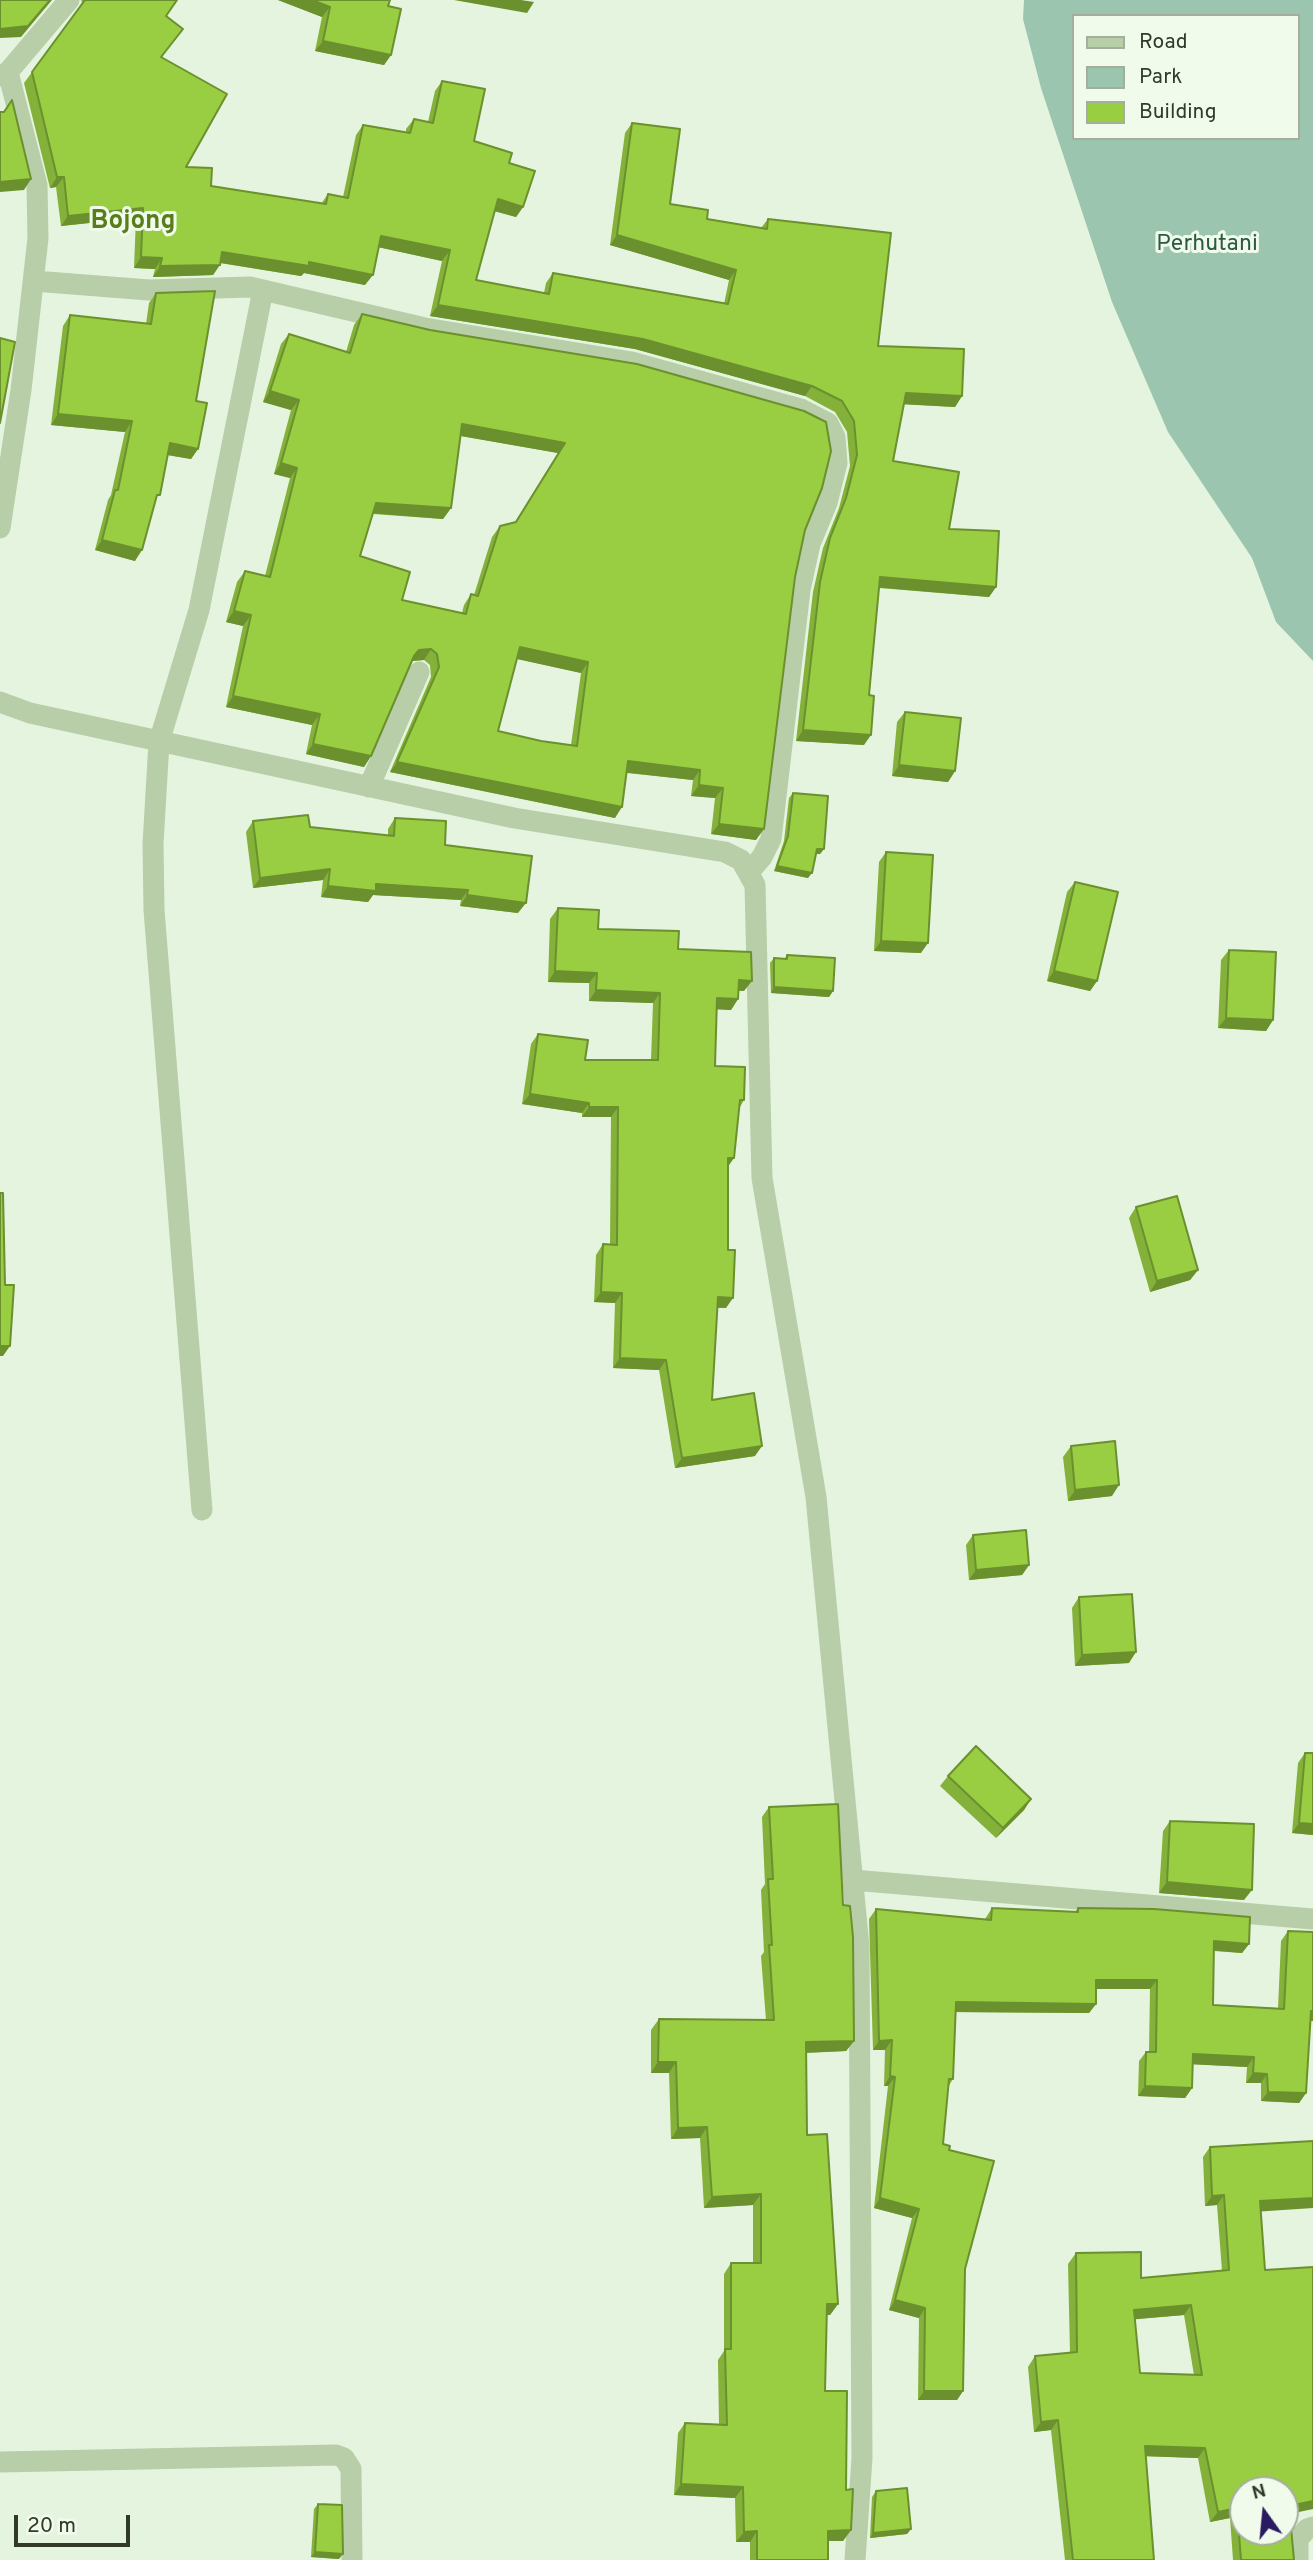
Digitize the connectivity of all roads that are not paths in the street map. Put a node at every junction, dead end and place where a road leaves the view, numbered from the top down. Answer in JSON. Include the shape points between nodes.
{"nodes":[{"id":1,"x":69,"y":0,"type":"edge"},
{"id":2,"x":4,"y":74,"type":"edge"},
{"id":3,"x":34,"y":281,"type":"junction"},
{"id":4,"x":263,"y":290,"type":"junction"},
{"id":5,"x":0,"y":528,"type":"edge"},
{"id":6,"x":419,"y":672,"type":"edge"},
{"id":7,"x":0,"y":702,"type":"edge"},
{"id":8,"x":159,"y":742,"type":"junction"},
{"id":9,"x":369,"y":787,"type":"junction"},
{"id":10,"x":749,"y":872,"type":"junction"},
{"id":11,"x":202,"y":1510,"type":"dead end"},
{"id":12,"x":853,"y":1880,"type":"junction"},
{"id":13,"x":1313,"y":1919,"type":"edge"},
{"id":14,"x":0,"y":2462,"type":"edge"},
{"id":15,"x":1313,"y":2527,"type":"edge"},
{"id":16,"x":352,"y":2560,"type":"edge"},
{"id":17,"x":855,"y":2560,"type":"edge"},
{"id":18,"x":1298,"y":2560,"type":"edge"}],
"edges":[{"from":1,"to":2,"type":"street"},
{"from":2,"to":3,"type":"street","via":[[37,185]]},
{"from":3,"to":4,"type":"street","via":[[149,290],[215,286]]},
{"from":3,"to":5,"type":"street"},
{"from":4,"to":8,"type":"street","via":[[199,610]]},
{"from":4,"to":10,"type":"street","via":[[425,328],[632,362],[801,409],[828,423],[835,437],[837,463],[800,590],[771,839]]},
{"from":6,"to":9,"type":"street"},
{"from":7,"to":8,"type":"street"},
{"from":8,"to":9,"type":"street"},
{"from":8,"to":11,"type":"street","via":[[154,910]]},
{"from":9,"to":10,"type":"street","via":[[514,818],[725,852],[741,860]]},
{"from":10,"to":12,"type":"street","via":[[758,908],[762,1178],[816,1497]]},
{"from":12,"to":13,"type":"street"},
{"from":12,"to":17,"type":"street","via":[[859,1947],[862,2445]]},
{"from":14,"to":16,"type":"street","via":[[344,2458],[351,2469]]},
{"from":15,"to":18,"type":"street","via":[[1298,2539]]}]}
